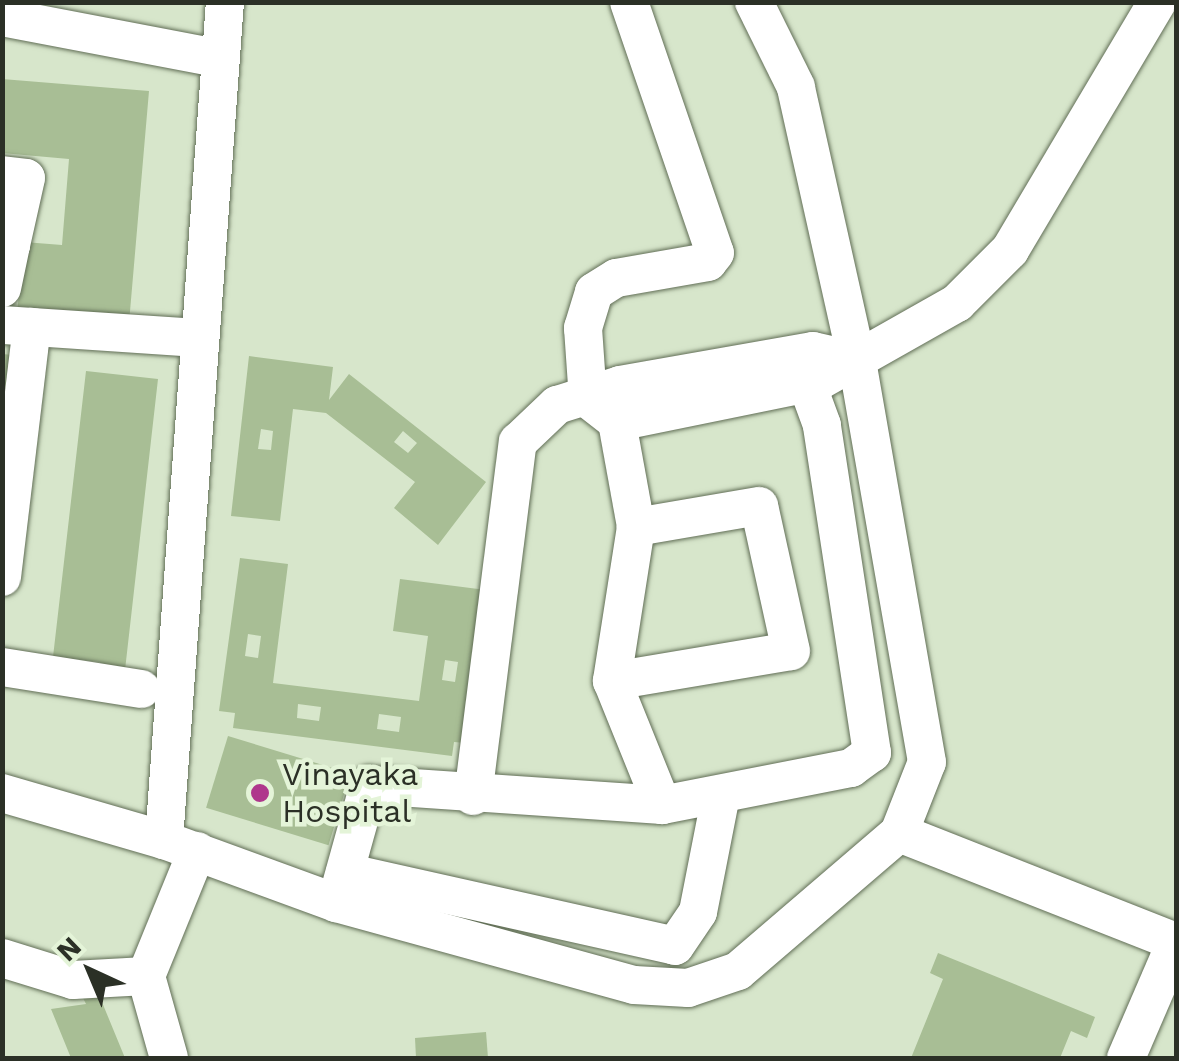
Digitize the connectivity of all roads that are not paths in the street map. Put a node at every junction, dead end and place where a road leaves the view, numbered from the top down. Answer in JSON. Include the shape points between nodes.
{"nodes":[{"id":1,"x":224,"y":2,"type":"edge"},
{"id":2,"x":629,"y":2,"type":"edge"},
{"id":3,"x":754,"y":2,"type":"edge"},
{"id":4,"x":1158,"y":2,"type":"edge"},
{"id":5,"x":2,"y":17,"type":"edge"},
{"id":6,"x":217,"y":58,"type":"junction"},
{"id":7,"x":2,"y":175,"type":"edge"},
{"id":8,"x":6,"y":245,"type":"edge"},
{"id":9,"x":2,"y":288,"type":"edge"},
{"id":10,"x":17,"y":326,"type":"edge"},
{"id":11,"x":198,"y":338,"type":"junction"},
{"id":12,"x":856,"y":361,"type":"junction"},
{"id":13,"x":807,"y":384,"type":"junction"},
{"id":14,"x":602,"y":410,"type":"junction"},
{"id":15,"x":636,"y":527,"type":"junction"},
{"id":16,"x":2,"y":577,"type":"edge"},
{"id":17,"x":2,"y":666,"type":"edge"},
{"id":18,"x":612,"y":680,"type":"junction"},
{"id":19,"x":141,"y":689,"type":"dead end"},
{"id":20,"x":2,"y":793,"type":"edge"},
{"id":21,"x":473,"y":796,"type":"junction"},
{"id":22,"x":721,"y":796,"type":"junction"},
{"id":23,"x":662,"y":805,"type":"junction"},
{"id":24,"x":898,"y":833,"type":"junction"},
{"id":25,"x":181,"y":846,"type":"junction"},
{"id":26,"x":340,"y":888,"type":"junction"},
{"id":27,"x":1176,"y":942,"type":"edge"},
{"id":28,"x":2,"y":958,"type":"edge"},
{"id":29,"x":146,"y":976,"type":"junction"},
{"id":30,"x":169,"y":1058,"type":"edge"},
{"id":31,"x":1126,"y":1058,"type":"edge"}],
"edges":[{"from":1,"to":6,"type":"street"},
{"from":2,"to":14,"type":"street","via":[[715,253],[708,262],[616,278],[594,292],[583,328]]},
{"from":3,"to":12,"type":"street","via":[[796,88]]},
{"from":4,"to":12,"type":"street","via":[[1010,250],[957,303]]},
{"from":5,"to":6,"type":"street"},
{"from":6,"to":11,"type":"street"},
{"from":7,"to":8,"type":"street","via":[[26,178]]},
{"from":8,"to":9,"type":"street"},
{"from":10,"to":11,"type":"street"},
{"from":10,"to":16,"type":"street"},
{"from":11,"to":25,"type":"street"},
{"from":12,"to":13,"type":"street"},
{"from":12,"to":14,"type":"street","via":[[813,351],[620,385]]},
{"from":12,"to":24,"type":"street","via":[[927,762]]},
{"from":13,"to":14,"type":"street"},
{"from":13,"to":22,"type":"street","via":[[822,426],[872,753],[851,768]]},
{"from":14,"to":15,"type":"street"},
{"from":14,"to":21,"type":"street","via":[[556,405],[518,442]]},
{"from":15,"to":18,"type":"street"},
{"from":15,"to":18,"type":"street","via":[[759,506],[791,651]]},
{"from":17,"to":19,"type":"street"},
{"from":18,"to":23,"type":"street"},
{"from":20,"to":25,"type":"street"},
{"from":21,"to":23,"type":"street"},
{"from":21,"to":26,"type":"street","via":[[369,785]]},
{"from":22,"to":23,"type":"street"},
{"from":22,"to":26,"type":"street","via":[[698,912],[675,946]]},
{"from":24,"to":26,"type":"street","via":[[738,971],[688,988],[634,985]]},
{"from":24,"to":27,"type":"street"},
{"from":25,"to":26,"type":"street"},
{"from":25,"to":29,"type":"street"},
{"from":27,"to":31,"type":"street"},
{"from":28,"to":29,"type":"street","via":[[73,980]]},
{"from":29,"to":30,"type":"street"}]}
